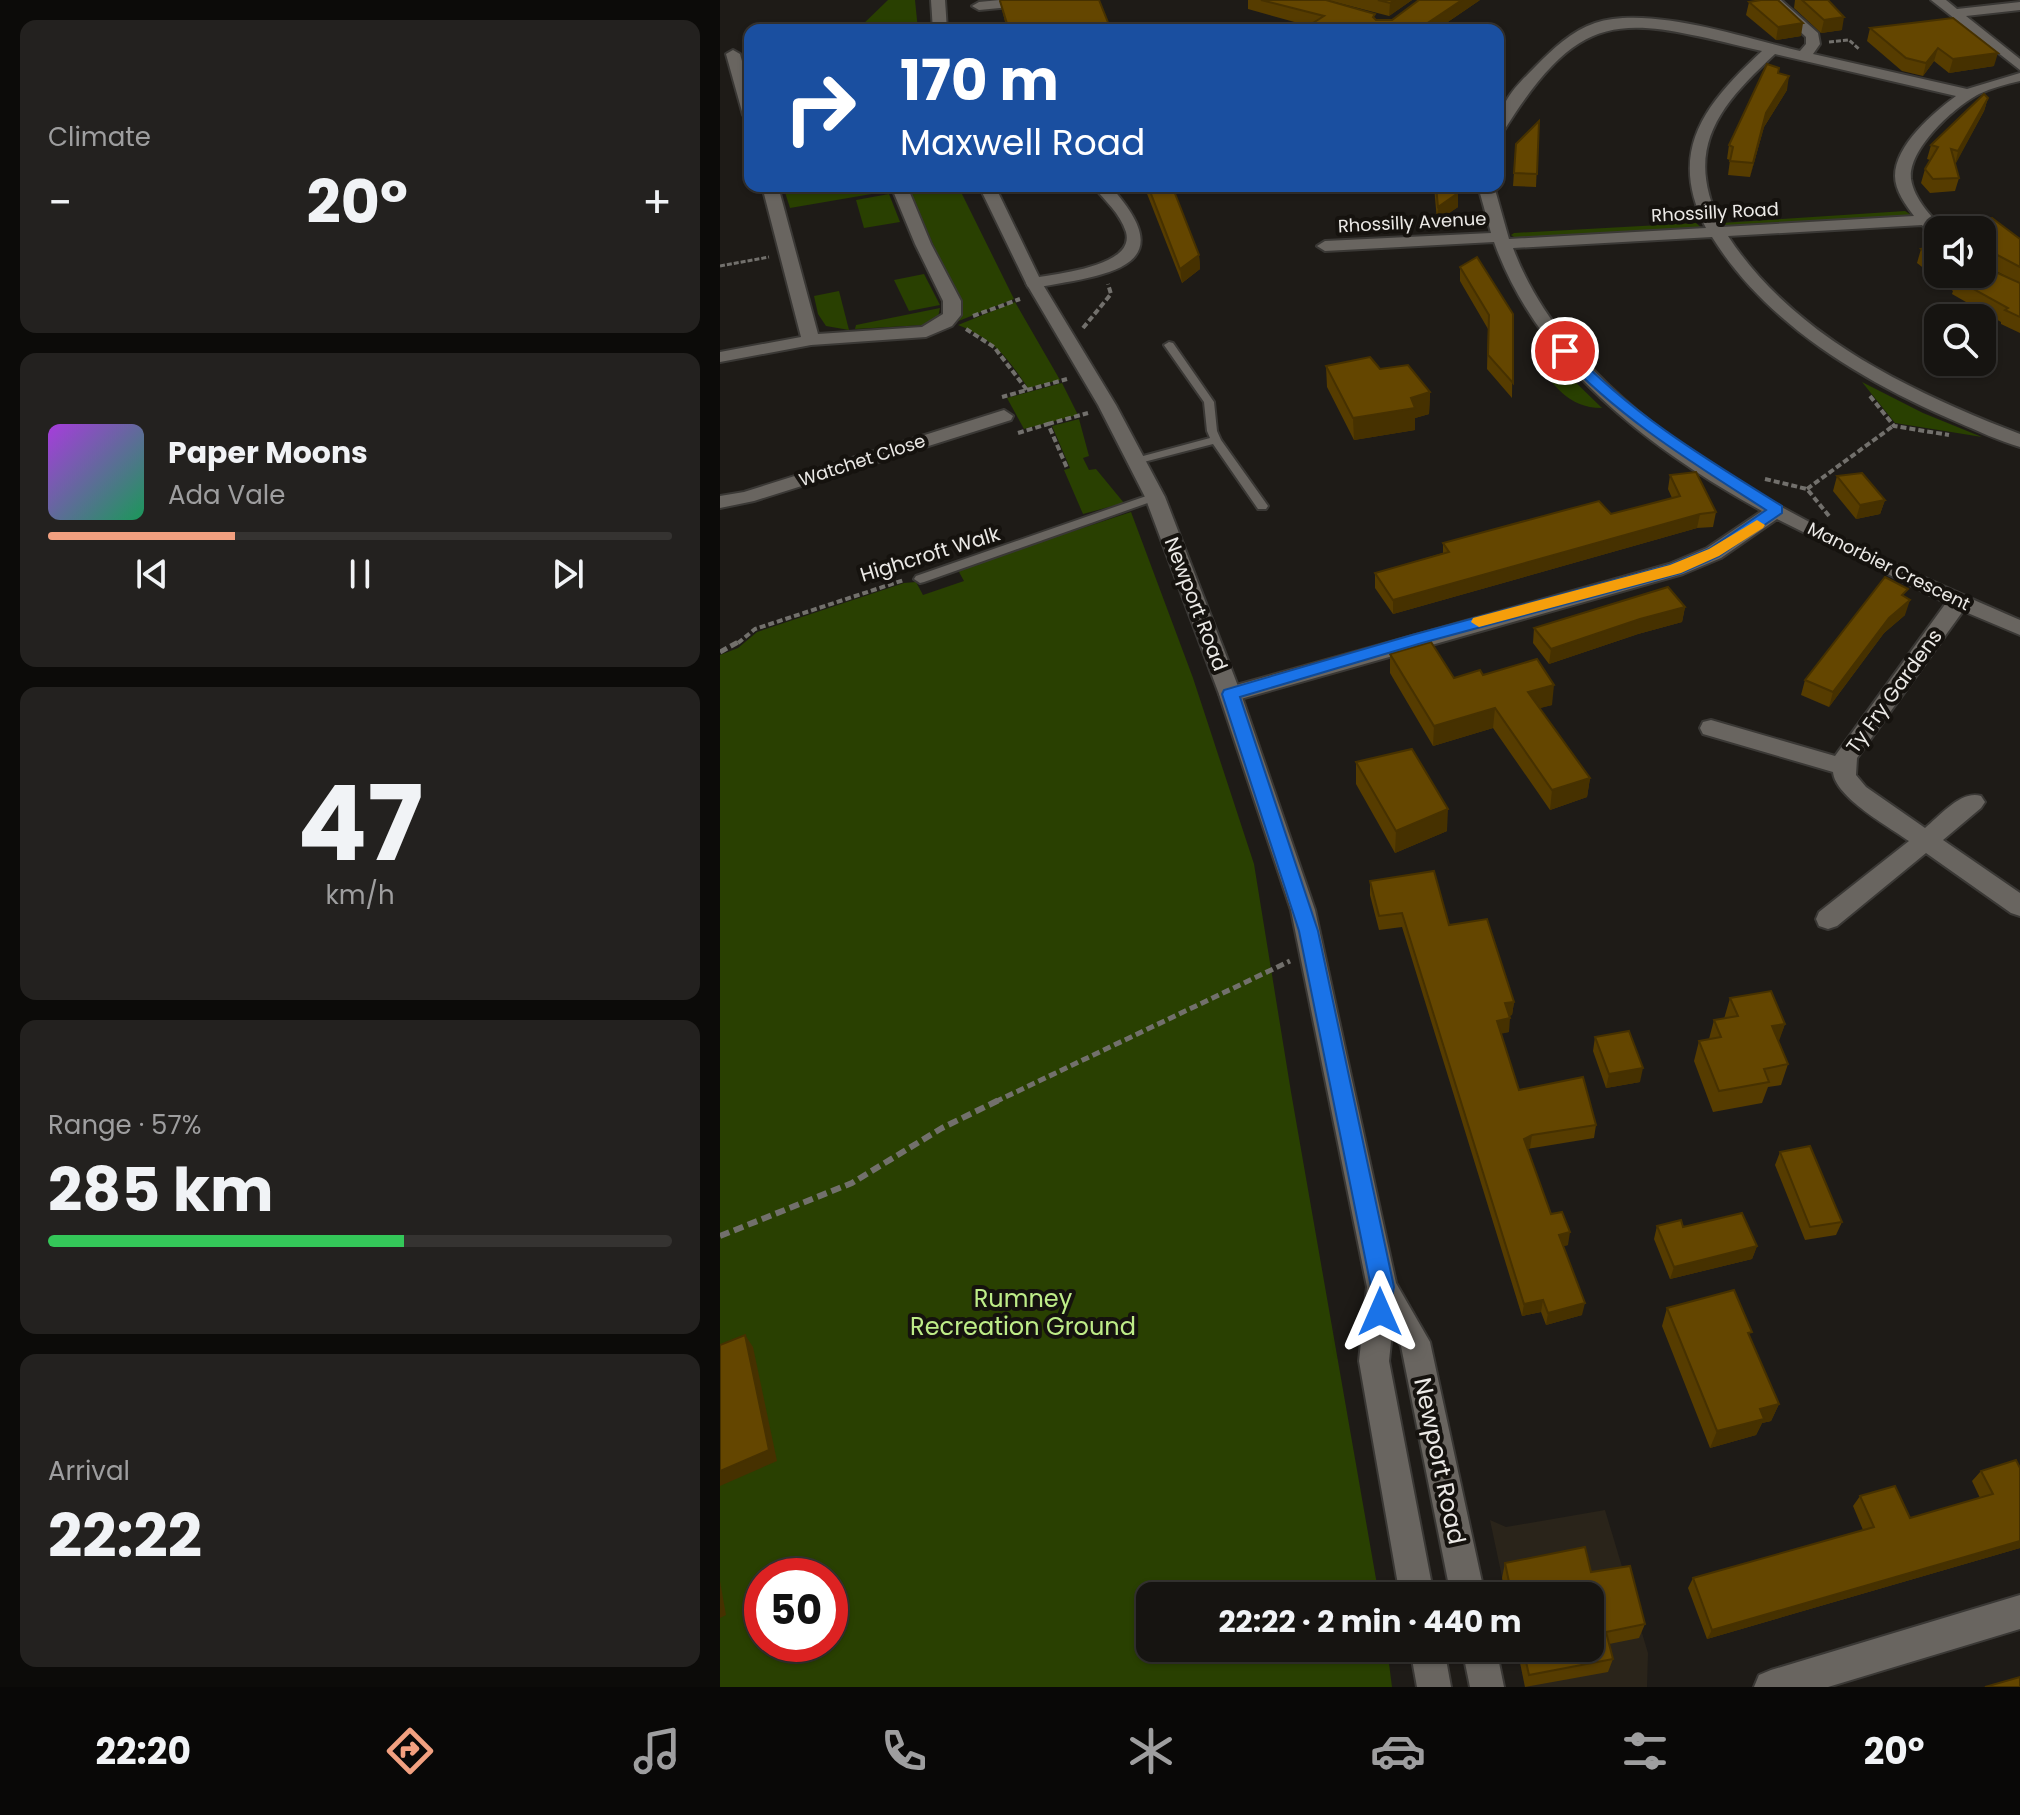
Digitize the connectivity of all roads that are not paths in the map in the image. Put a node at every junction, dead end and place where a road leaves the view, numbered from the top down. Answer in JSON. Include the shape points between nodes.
{"nodes":[{"id":1,"x":938,"y":0,"type":"edge"},
{"id":2,"x":1041,"y":0,"type":"edge"},
{"id":3,"x":1773,"y":0,"type":"edge"},
{"id":4,"x":1938,"y":0,"type":"edge"},
{"id":5,"x":979,"y":3,"type":"edge"},
{"id":6,"x":2020,"y":6,"type":"edge"},
{"id":7,"x":1953,"y":13,"type":"junction"},
{"id":8,"x":940,"y":24,"type":"edge"},
{"id":9,"x":982,"y":24,"type":"edge"},
{"id":10,"x":1772,"y":49,"type":"junction"},
{"id":11,"x":726,"y":55,"type":"edge"},
{"id":12,"x":1804,"y":56,"type":"junction"},
{"id":13,"x":2020,"y":66,"type":"edge"},
{"id":14,"x":2020,"y":77,"type":"edge"},
{"id":15,"x":1968,"y":94,"type":"junction"},
{"id":16,"x":744,"y":100,"type":"edge"},
{"id":17,"x":1504,"y":117,"type":"edge"},
{"id":18,"x":772,"y":192,"type":"edge"},
{"id":19,"x":901,"y":192,"type":"edge"},
{"id":20,"x":990,"y":192,"type":"edge"},
{"id":21,"x":1106,"y":192,"type":"edge"},
{"id":22,"x":1488,"y":192,"type":"edge"},
{"id":23,"x":1925,"y":216,"type":"edge"},
{"id":24,"x":1924,"y":220,"type":"edge"},
{"id":25,"x":1713,"y":225,"type":"junction"},
{"id":26,"x":1502,"y":237,"type":"junction"},
{"id":27,"x":1325,"y":246,"type":"dead end"},
{"id":28,"x":1037,"y":288,"type":"junction"},
{"id":29,"x":811,"y":340,"type":"junction"},
{"id":30,"x":1169,"y":345,"type":"dead end"},
{"id":31,"x":720,"y":357,"type":"edge"},
{"id":32,"x":1004,"y":416,"type":"road end"},
{"id":33,"x":1216,"y":440,"type":"junction"},
{"id":34,"x":2020,"y":441,"type":"edge"},
{"id":35,"x":1136,"y":461,"type":"junction"},
{"id":36,"x":1155,"y":497,"type":"junction"},
{"id":37,"x":720,"y":502,"type":"edge"},
{"id":38,"x":1262,"y":506,"type":"dead end"},
{"id":39,"x":1776,"y":510,"type":"junction"},
{"id":40,"x":920,"y":579,"type":"road end"},
{"id":41,"x":1959,"y":601,"type":"junction"},
{"id":42,"x":2020,"y":628,"type":"edge"},
{"id":43,"x":1230,"y":694,"type":"junction"},
{"id":44,"x":1711,"y":728,"type":"dead end"},
{"id":45,"x":1843,"y":767,"type":"junction"},
{"id":46,"x":1973,"y":802,"type":"dead end"},
{"id":47,"x":1927,"y":840,"type":"junction"},
{"id":48,"x":2020,"y":906,"type":"edge"},
{"id":49,"x":1828,"y":919,"type":"dead end"},
{"id":50,"x":1382,"y":1287,"type":"junction"},
{"id":51,"x":1414,"y":1582,"type":"edge"},
{"id":52,"x":1465,"y":1582,"type":"edge"},
{"id":53,"x":2020,"y":1612,"type":"edge"},
{"id":54,"x":1430,"y":1662,"type":"edge"},
{"id":55,"x":1482,"y":1662,"type":"edge"},
{"id":56,"x":1434,"y":1687,"type":"edge"},
{"id":57,"x":1487,"y":1687,"type":"edge"},
{"id":58,"x":1771,"y":1687,"type":"edge"}],
"edges":[{"from":1,"to":8,"type":"street"},
{"from":2,"to":5,"type":"street"},
{"from":3,"to":12,"type":"street","via":[[1813,36]]},
{"from":4,"to":7,"type":"street"},
{"from":5,"to":9,"type":"street"},
{"from":6,"to":7,"type":"street"},
{"from":7,"to":13,"type":"street"},
{"from":10,"to":12,"type":"street"},
{"from":10,"to":17,"type":"street","via":[[1642,20],[1600,24],[1573,37]]},
{"from":10,"to":25,"type":"street","via":[[1728,90],[1706,126],[1696,178]]},
{"from":11,"to":16,"type":"street"},
{"from":12,"to":15,"type":"street"},
{"from":14,"to":15,"type":"street"},
{"from":15,"to":23,"type":"street","via":[[1924,135],[1903,167],[1904,184]]},
{"from":18,"to":29,"type":"street"},
{"from":19,"to":29,"type":"street","via":[[952,301],[950,323],[926,332]]},
{"from":20,"to":28,"type":"street","name":"Newport Road"},
{"from":21,"to":28,"type":"street","via":[[1136,240],[1125,258]]},
{"from":22,"to":26,"type":"street","name":"Manorbier Crescent"},
{"from":24,"to":25,"type":"street","name":"Rhossilly Road"},
{"from":25,"to":26,"type":"street","name":"Rhossilly Road"},
{"from":25,"to":34,"type":"street","via":[[1759,286],[1809,333],[1909,395]]},
{"from":26,"to":27,"type":"street","name":"Rhossilly Avenue"},
{"from":26,"to":39,"type":"street","name":"Manorbier Crescent","via":[[1538,316],[1590,378],[1666,440]]},
{"from":28,"to":35,"type":"street","name":"Newport Road"},
{"from":29,"to":31,"type":"street"},
{"from":30,"to":33,"type":"lane","via":[[1209,402]]},
{"from":32,"to":37,"type":"street","name":"Watchet Close"},
{"from":33,"to":35,"type":"lane"},
{"from":33,"to":38,"type":"lane"},
{"from":35,"to":36,"type":"street","name":"Newport Road"},
{"from":36,"to":40,"type":"lane","name":"Highcroft Walk"},
{"from":36,"to":43,"type":"street","name":"Newport Road"},
{"from":39,"to":41,"type":"street","name":"Manorbier Crescent"},
{"from":39,"to":43,"type":"street","via":[[1714,553],[1676,569]]},
{"from":41,"to":42,"type":"street","name":"Manorbier Crescent"},
{"from":41,"to":45,"type":"street","name":"Ty Fry Gardens"},
{"from":43,"to":50,"type":"street","name":"Newport Road","via":[[1303,910]]},
{"from":44,"to":45,"type":"street"},
{"from":45,"to":47,"type":"street","name":"Ty Fry Gardens","via":[[1844,777],[1858,793]]},
{"from":46,"to":47,"type":"street"},
{"from":47,"to":48,"type":"street","name":"Ty Fry Gardens"},
{"from":47,"to":49,"type":"street"},
{"from":50,"to":51,"type":"street","name":"Newport Road","via":[[1374,1361]]},
{"from":50,"to":52,"type":"street","name":"Newport Road","via":[[1415,1342]]},
{"from":53,"to":58,"type":"street"},
{"from":54,"to":56,"type":"street"},
{"from":55,"to":57,"type":"street"}]}
